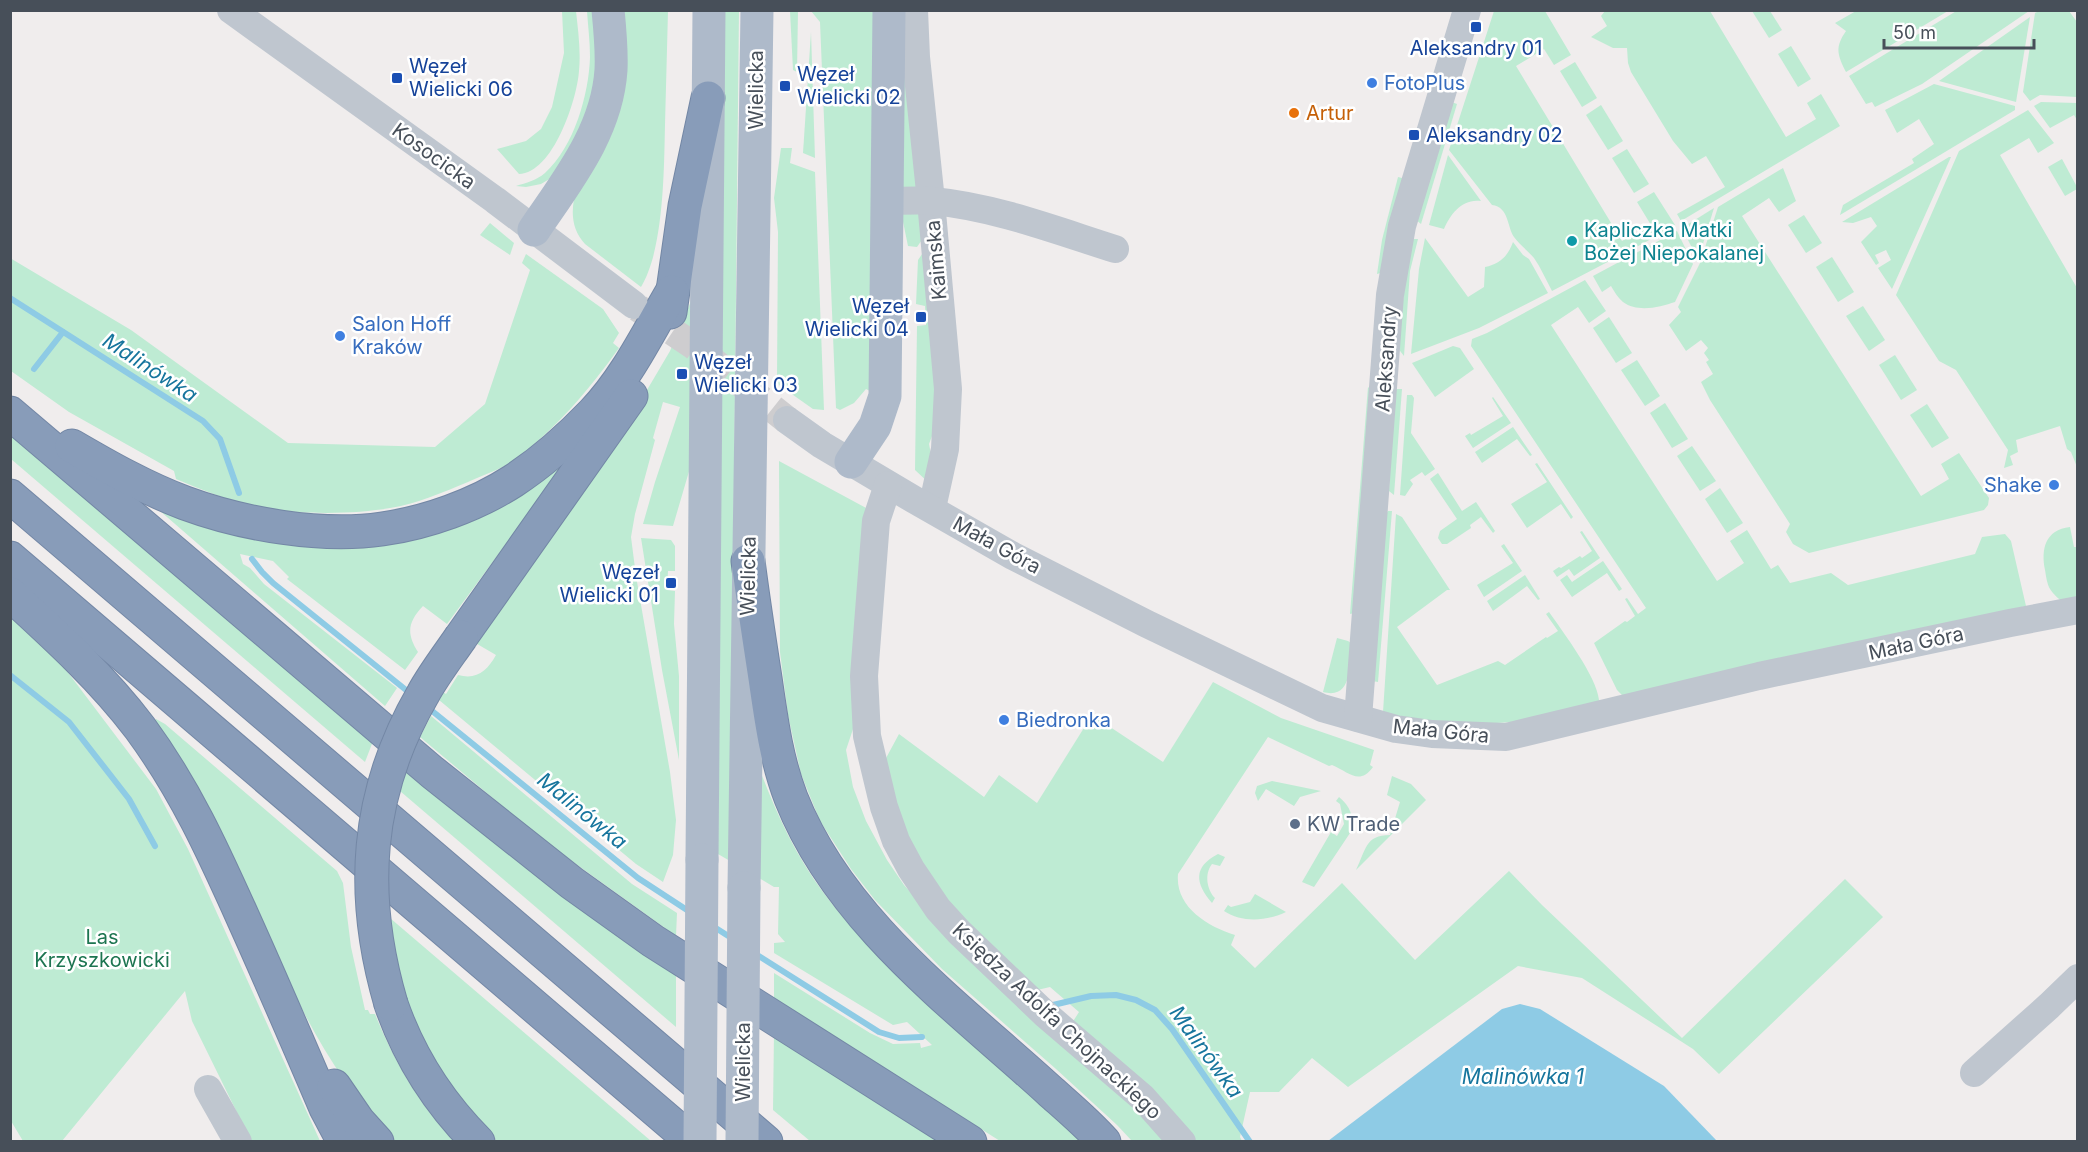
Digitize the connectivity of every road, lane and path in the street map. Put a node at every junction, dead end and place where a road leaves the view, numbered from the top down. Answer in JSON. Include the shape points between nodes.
{"nodes":[{"id":1,"x":231,"y":10,"type":"edge"},
{"id":2,"x":608,"y":10,"type":"edge"},
{"id":3,"x":709,"y":10,"type":"edge"},
{"id":4,"x":757,"y":10,"type":"edge"},
{"id":5,"x":889,"y":10,"type":"edge"},
{"id":6,"x":914,"y":10,"type":"edge"},
{"id":7,"x":1467,"y":10,"type":"edge"},
{"id":8,"x":708,"y":98,"type":"junction"},
{"id":9,"x":887,"y":201,"type":"junction"},
{"id":10,"x":931,"y":201,"type":"junction"},
{"id":11,"x":534,"y":230,"type":"junction"},
{"id":12,"x":1115,"y":249,"type":"dead end"},
{"id":13,"x":672,"y":292,"type":"junction"},
{"id":14,"x":634,"y":305,"type":"tunnel mouth"},
{"id":15,"x":10,"y":406,"type":"edge"},
{"id":16,"x":10,"y":412,"type":"edge"},
{"id":17,"x":788,"y":420,"type":"tunnel mouth"},
{"id":18,"x":851,"y":462,"type":"junction"},
{"id":19,"x":888,"y":485,"type":"junction"},
{"id":20,"x":10,"y":496,"type":"edge"},
{"id":21,"x":932,"y":508,"type":"junction"},
{"id":22,"x":10,"y":558,"type":"edge"},
{"id":23,"x":748,"y":561,"type":"junction"},
{"id":24,"x":10,"y":594,"type":"edge"},
{"id":25,"x":2078,"y":610,"type":"edge"},
{"id":26,"x":1358,"y":718,"type":"junction"},
{"id":27,"x":2078,"y":978,"type":"edge"},
{"id":28,"x":284,"y":1009,"type":"junction"},
{"id":29,"x":1974,"y":1073,"type":"dead end"},
{"id":30,"x":208,"y":1089,"type":"dead end"},
{"id":31,"x":238,"y":1142,"type":"edge"},
{"id":32,"x":344,"y":1142,"type":"edge"},
{"id":33,"x":377,"y":1142,"type":"edge"},
{"id":34,"x":478,"y":1142,"type":"edge"},
{"id":35,"x":693,"y":1142,"type":"edge"},
{"id":36,"x":700,"y":1142,"type":"edge"},
{"id":37,"x":742,"y":1142,"type":"edge"},
{"id":38,"x":766,"y":1142,"type":"edge"},
{"id":39,"x":969,"y":1142,"type":"edge"},
{"id":40,"x":1104,"y":1142,"type":"edge"},
{"id":41,"x":1182,"y":1142,"type":"edge"}],
"edges":[{"from":1,"to":11,"type":"street","name":"Kosocicka"},
{"from":2,"to":11,"type":"main road","via":[[610,71],[597,130]]},
{"from":3,"to":8,"type":"main road"},
{"from":4,"to":23,"type":"main road","name":"Wielicka"},
{"from":5,"to":9,"type":"main road"},
{"from":6,"to":10,"type":"street","name":"Kaimska"},
{"from":7,"to":26,"type":"street","name":"Aleksandry","via":[[1402,226],[1390,295]]},
{"from":8,"to":13,"type":"highway"},
{"from":8,"to":36,"type":"main road","bridge":true},
{"from":9,"to":10,"type":"street"},
{"from":9,"to":18,"type":"main road","via":[[885,396],[875,426]]},
{"from":10,"to":12,"type":"street","via":[[1010,216]]},
{"from":10,"to":21,"type":"street","name":"Kaimska","via":[[948,389],[945,448]]},
{"from":11,"to":14,"type":"street","name":"Kosocicka"},
{"from":13,"to":15,"type":"highway","via":[[618,381],[594,412],[544,458],[487,495],[421,520],[381,530],[304,530],[226,516],[185,503],[72,446]]},
{"from":13,"to":34,"type":"highway","bridge":true,"via":[[663,337],[627,404],[461,637],[410,718],[389,772],[375,827],[371,904],[378,958],[391,1004],[406,1040],[441,1100]]},
{"from":16,"to":39,"type":"highway","via":[[432,772],[572,883],[653,941]]},
{"from":17,"to":18,"type":"street","name":"Mała Góra"},
{"from":18,"to":19,"type":"street","name":"Mała Góra"},
{"from":19,"to":21,"type":"street","name":"Mała Góra"},
{"from":19,"to":41,"type":"street","name":"Księdza Adolfa Chojnackiego","via":[[876,521],[864,676],[867,736],[896,841],[938,909],[959,932],[1045,1014],[1143,1098]]},
{"from":20,"to":38,"type":"highway"},
{"from":21,"to":26,"type":"street","name":"Mała Góra","via":[[1013,556],[1158,629],[1322,708]]},
{"from":22,"to":35,"type":"highway"},
{"from":23,"to":37,"type":"main road","name":"Wielicka","bridge":true},
{"from":23,"to":40,"type":"highway","via":[[780,764],[800,815],[829,868],[882,935],[938,992]]},
{"from":24,"to":28,"type":"highway","via":[[95,676],[139,727],[171,773],[202,826]]},
{"from":25,"to":26,"type":"street","name":"Mała Góra","via":[[1759,676],[1506,737],[1423,733]]},
{"from":27,"to":29,"type":"street"},
{"from":28,"to":32,"type":"highway"},
{"from":28,"to":33,"type":"highway","via":[[339,1095]]},
{"from":30,"to":31,"type":"street"}]}
